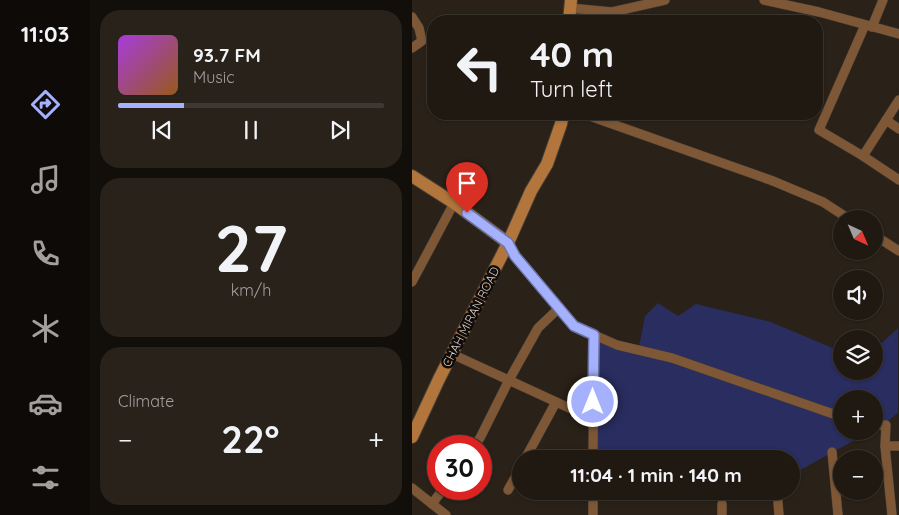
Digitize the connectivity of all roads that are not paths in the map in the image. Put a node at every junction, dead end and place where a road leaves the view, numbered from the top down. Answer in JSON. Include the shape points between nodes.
{"nodes":[{"id":1,"x":665,"y":0,"type":"edge"},
{"id":2,"x":764,"y":0,"type":"edge"},
{"id":3,"x":883,"y":0,"type":"edge"},
{"id":4,"x":791,"y":3,"type":"edge"},
{"id":5,"x":570,"y":4,"type":"edge"},
{"id":6,"x":412,"y":18,"type":"edge"},
{"id":7,"x":868,"y":26,"type":"junction"},
{"id":8,"x":898,"y":34,"type":"edge"},
{"id":9,"x":412,"y":48,"type":"edge"},
{"id":10,"x":898,"y":100,"type":"edge"},
{"id":11,"x":562,"y":120,"type":"edge"},
{"id":12,"x":601,"y":120,"type":"edge"},
{"id":13,"x":886,"y":120,"type":"junction"},
{"id":14,"x":898,"y":129,"type":"edge"},
{"id":15,"x":863,"y":156,"type":"junction"},
{"id":16,"x":412,"y":176,"type":"edge"},
{"id":17,"x":898,"y":180,"type":"edge"},
{"id":18,"x":454,"y":203,"type":"junction"},
{"id":19,"x":835,"y":210,"type":"edge"},
{"id":20,"x":883,"y":241,"type":"edge"},
{"id":21,"x":508,"y":243,"type":"junction"},
{"id":22,"x":898,"y":251,"type":"edge"},
{"id":23,"x":415,"y":270,"type":"edge"},
{"id":24,"x":412,"y":282,"type":"edge"},
{"id":25,"x":559,"y":308,"type":"junction"},
{"id":26,"x":594,"y":335,"type":"junction"},
{"id":27,"x":452,"y":354,"type":"junction"},
{"id":28,"x":509,"y":380,"type":"junction"},
{"id":29,"x":556,"y":402,"type":"junction"},
{"id":30,"x":833,"y":414,"type":"edge"},
{"id":31,"x":593,"y":419,"type":"junction"},
{"id":32,"x":883,"y":425,"type":"edge"},
{"id":33,"x":482,"y":435,"type":"edge"},
{"id":34,"x":412,"y":437,"type":"edge"},
{"id":35,"x":885,"y":446,"type":"junction"},
{"id":36,"x":898,"y":446,"type":"edge"},
{"id":37,"x":530,"y":450,"type":"edge"},
{"id":38,"x":593,"y":450,"type":"edge"},
{"id":39,"x":832,"y":452,"type":"dead end"},
{"id":40,"x":512,"y":483,"type":"edge"},
{"id":41,"x":412,"y":488,"type":"edge"},
{"id":42,"x":508,"y":490,"type":"dead end"},
{"id":43,"x":435,"y":500,"type":"edge"},
{"id":44,"x":593,"y":500,"type":"edge"},
{"id":45,"x":778,"y":500,"type":"edge"},
{"id":46,"x":432,"y":504,"type":"junction"},
{"id":47,"x":722,"y":504,"type":"dead end"},
{"id":48,"x":446,"y":515,"type":"edge"},
{"id":49,"x":593,"y":515,"type":"edge"},
{"id":50,"x":722,"y":515,"type":"edge"},
{"id":51,"x":779,"y":515,"type":"edge"},
{"id":52,"x":838,"y":515,"type":"edge"},
{"id":53,"x":892,"y":515,"type":"edge"}],
"edges":[{"from":1,"to":5,"type":"street","via":[[612,12]]},
{"from":2,"to":4,"type":"street"},
{"from":3,"to":7,"type":"street"},
{"from":4,"to":7,"type":"street"},
{"from":6,"to":9,"type":"street","via":[[422,41]]},
{"from":7,"to":8,"type":"street"},
{"from":7,"to":15,"type":"street","via":[[819,130]]},
{"from":10,"to":13,"type":"street"},
{"from":11,"to":21,"type":"main road","name":"CHAH MIRAN ROAD","via":[[547,164]]},
{"from":12,"to":19,"type":"street","via":[[773,181]]},
{"from":13,"to":14,"type":"street"},
{"from":13,"to":15,"type":"street"},
{"from":15,"to":17,"type":"street"},
{"from":16,"to":18,"type":"main road"},
{"from":18,"to":21,"type":"main road"},
{"from":18,"to":23,"type":"street"},
{"from":20,"to":22,"type":"street"},
{"from":21,"to":25,"type":"street","via":[[515,256]]},
{"from":21,"to":27,"type":"main road","name":"CHAH MIRAN ROAD"},
{"from":23,"to":24,"type":"street"},
{"from":25,"to":26,"type":"street","via":[[574,326]]},
{"from":25,"to":28,"type":"street","via":[[538,328]]},
{"from":26,"to":30,"type":"street","via":[[617,345],[672,358]]},
{"from":26,"to":31,"type":"street"},
{"from":27,"to":28,"type":"street"},
{"from":27,"to":34,"type":"main road","name":"CHAH MIRAN ROAD"},
{"from":28,"to":29,"type":"street"},
{"from":28,"to":33,"type":"street"},
{"from":29,"to":31,"type":"street"},
{"from":29,"to":37,"type":"street"},
{"from":31,"to":38,"type":"street"},
{"from":32,"to":35,"type":"street","via":[[886,425]]},
{"from":35,"to":36,"type":"street"},
{"from":35,"to":53,"type":"street"},
{"from":39,"to":52,"type":"street"},
{"from":40,"to":42,"type":"street"},
{"from":41,"to":46,"type":"street"},
{"from":43,"to":46,"type":"street"},
{"from":44,"to":49,"type":"street"},
{"from":45,"to":51,"type":"street"},
{"from":46,"to":48,"type":"street"},
{"from":47,"to":50,"type":"street"}]}
